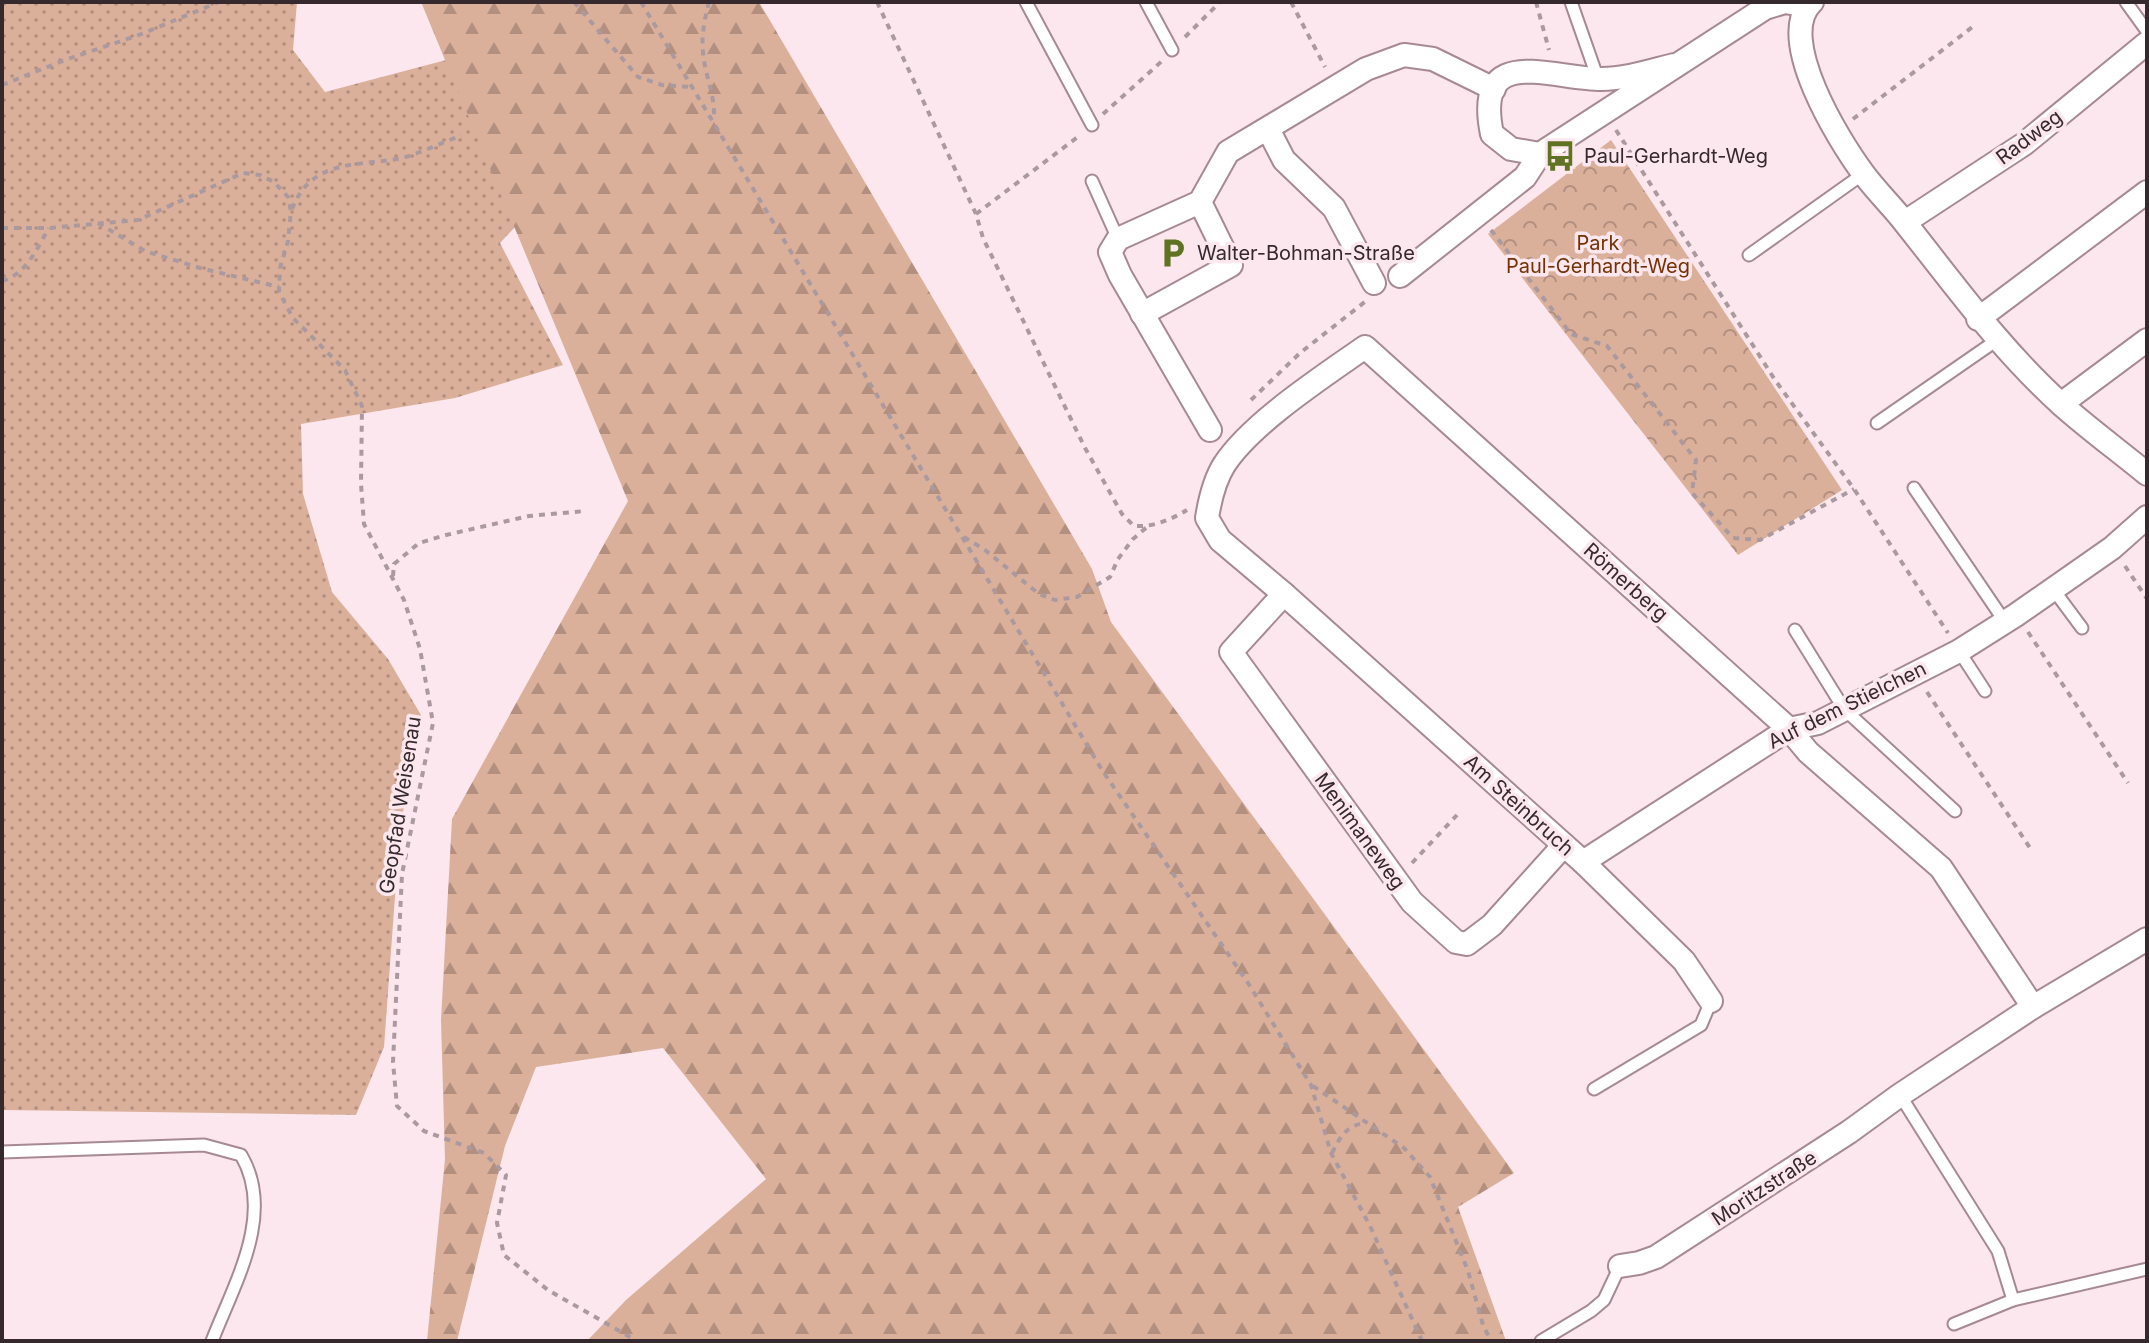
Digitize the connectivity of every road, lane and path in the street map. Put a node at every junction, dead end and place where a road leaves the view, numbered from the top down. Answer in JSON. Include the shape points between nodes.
{"nodes":[{"id":1,"x":219,"y":2,"type":"edge"},
{"id":2,"x":574,"y":2,"type":"edge"},
{"id":3,"x":641,"y":2,"type":"edge"},
{"id":4,"x":709,"y":2,"type":"edge"},
{"id":5,"x":877,"y":2,"type":"edge"},
{"id":6,"x":1026,"y":2,"type":"edge"},
{"id":7,"x":1146,"y":2,"type":"edge"},
{"id":8,"x":1291,"y":2,"type":"edge"},
{"id":9,"x":1536,"y":2,"type":"edge"},
{"id":10,"x":1571,"y":2,"type":"edge"},
{"id":11,"x":2126,"y":2,"type":"edge"},
{"id":12,"x":1810,"y":4,"type":"edge"},
{"id":13,"x":1975,"y":25,"type":"dead end"},
{"id":14,"x":2147,"y":31,"type":"edge"},
{"id":15,"x":2147,"y":43,"type":"edge"},
{"id":16,"x":1172,"y":50,"type":"dead end"},
{"id":17,"x":1674,"y":65,"type":"junction"},
{"id":18,"x":1556,"y":73,"type":"junction"},
{"id":19,"x":1598,"y":79,"type":"junction"},
{"id":20,"x":2,"y":85,"type":"edge"},
{"id":21,"x":691,"y":87,"type":"junction"},
{"id":22,"x":1335,"y":87,"type":"junction"},
{"id":23,"x":1494,"y":89,"type":"junction"},
{"id":24,"x":1604,"y":111,"type":"junction"},
{"id":25,"x":714,"y":120,"type":"junction"},
{"id":26,"x":1092,"y":125,"type":"dead end"},
{"id":27,"x":1268,"y":129,"type":"junction"},
{"id":28,"x":1837,"y":132,"type":"junction"},
{"id":29,"x":461,"y":136,"type":"dead end"},
{"id":30,"x":1537,"y":158,"type":"junction"},
{"id":31,"x":1863,"y":174,"type":"junction"},
{"id":32,"x":1092,"y":181,"type":"dead end"},
{"id":33,"x":2147,"y":192,"type":"edge"},
{"id":34,"x":1200,"y":202,"type":"junction"},
{"id":35,"x":291,"y":211,"type":"junction"},
{"id":36,"x":1478,"y":213,"type":"junction"},
{"id":37,"x":1905,"y":222,"type":"junction"},
{"id":38,"x":97,"y":223,"type":"junction"},
{"id":39,"x":2,"y":228,"type":"edge"},
{"id":40,"x":49,"y":228,"type":"junction"},
{"id":41,"x":1118,"y":239,"type":"junction"},
{"id":42,"x":1749,"y":255,"type":"dead end"},
{"id":43,"x":1400,"y":276,"type":"dead end"},
{"id":44,"x":2,"y":281,"type":"edge"},
{"id":45,"x":1374,"y":283,"type":"dead end"},
{"id":46,"x":279,"y":287,"type":"junction"},
{"id":47,"x":1142,"y":314,"type":"junction"},
{"id":48,"x":1978,"y":319,"type":"junction"},
{"id":49,"x":1997,"y":340,"type":"junction"},
{"id":50,"x":2147,"y":340,"type":"edge"},
{"id":51,"x":2061,"y":404,"type":"junction"},
{"id":52,"x":1877,"y":423,"type":"dead end"},
{"id":53,"x":1210,"y":430,"type":"dead end"},
{"id":54,"x":2147,"y":474,"type":"edge"},
{"id":55,"x":1914,"y":488,"type":"dead end"},
{"id":56,"x":1854,"y":489,"type":"junction"},
{"id":57,"x":585,"y":511,"type":"dead end"},
{"id":58,"x":1199,"y":513,"type":"junction"},
{"id":59,"x":2146,"y":521,"type":"edge"},
{"id":60,"x":1149,"y":526,"type":"junction"},
{"id":61,"x":962,"y":536,"type":"junction"},
{"id":62,"x":2112,"y":548,"type":"junction"},
{"id":63,"x":393,"y":578,"type":"junction"},
{"id":64,"x":2053,"y":589,"type":"junction"},
{"id":65,"x":1284,"y":594,"type":"junction"},
{"id":66,"x":2147,"y":599,"type":"edge"},
{"id":67,"x":2010,"y":618,"type":"junction"},
{"id":68,"x":2082,"y":628,"type":"dead end"},
{"id":69,"x":1795,"y":630,"type":"dead end"},
{"id":70,"x":1959,"y":651,"type":"junction"},
{"id":71,"x":1914,"y":673,"type":"junction"},
{"id":72,"x":1985,"y":691,"type":"dead end"},
{"id":73,"x":1844,"y":709,"type":"junction"},
{"id":74,"x":1789,"y":729,"type":"junction"},
{"id":75,"x":2128,"y":783,"type":"dead end"},
{"id":76,"x":1955,"y":811,"type":"dead end"},
{"id":77,"x":1457,"y":815,"type":"dead end"},
{"id":78,"x":1564,"y":845,"type":"junction"},
{"id":79,"x":2030,"y":848,"type":"dead end"},
{"id":80,"x":1583,"y":862,"type":"junction"},
{"id":81,"x":1396,"y":880,"type":"junction"},
{"id":82,"x":2147,"y":939,"type":"edge"},
{"id":83,"x":1711,"y":1001,"type":"joint"},
{"id":84,"x":2033,"y":1007,"type":"junction"},
{"id":85,"x":1311,"y":1085,"type":"junction"},
{"id":86,"x":1594,"y":1089,"type":"dead end"},
{"id":87,"x":1900,"y":1095,"type":"junction"},
{"id":88,"x":1367,"y":1123,"type":"junction"},
{"id":89,"x":2,"y":1152,"type":"edge"},
{"id":90,"x":1331,"y":1153,"type":"junction"},
{"id":91,"x":1620,"y":1266,"type":"joint"},
{"id":92,"x":2147,"y":1269,"type":"edge"},
{"id":93,"x":2013,"y":1300,"type":"junction"},
{"id":94,"x":1954,"y":1324,"type":"dead end"},
{"id":95,"x":1546,"y":1340,"type":"edge"},
{"id":96,"x":212,"y":1341,"type":"edge"},
{"id":97,"x":637,"y":1341,"type":"edge"},
{"id":98,"x":1422,"y":1341,"type":"edge"},
{"id":99,"x":1491,"y":1341,"type":"edge"}],
"edges":[{"from":1,"to":20,"type":"path"},
{"from":2,"to":21,"type":"path","via":[[638,77]]},
{"from":3,"to":21,"type":"path"},
{"from":4,"to":25,"type":"path","via":[[703,52],[715,99]]},
{"from":5,"to":60,"type":"path","via":[[1085,448],[1122,514],[1134,526]]},
{"from":6,"to":26,"type":"lane"},
{"from":7,"to":16,"type":"lane"},
{"from":8,"to":22,"type":"path"},
{"from":9,"to":18,"type":"path"},
{"from":10,"to":19,"type":"lane"},
{"from":11,"to":14,"type":"lane"},
{"from":12,"to":17,"type":"street","via":[[1785,2],[1765,8]]},
{"from":12,"to":28,"type":"street","via":[[1802,49],[1811,83]]},
{"from":13,"to":28,"type":"path"},
{"from":15,"to":37,"type":"street","name":"Radweg","via":[[2024,144]]},
{"from":17,"to":19,"type":"street"},
{"from":17,"to":24,"type":"street"},
{"from":18,"to":19,"type":"street"},
{"from":18,"to":23,"type":"street","via":[[1514,71]]},
{"from":21,"to":25,"type":"path"},
{"from":22,"to":23,"type":"street","via":[[1404,55],[1433,59]]},
{"from":22,"to":27,"type":"street"},
{"from":23,"to":30,"type":"street","via":[[1488,114],[1492,134],[1511,149]]},
{"from":24,"to":30,"type":"street"},
{"from":24,"to":56,"type":"path","via":[[1775,380]]},
{"from":25,"to":61,"type":"path"},
{"from":27,"to":34,"type":"street","via":[[1228,152]]},
{"from":27,"to":45,"type":"street","via":[[1284,160],[1334,208]]},
{"from":28,"to":31,"type":"street"},
{"from":29,"to":35,"type":"path","via":[[400,159],[360,161],[325,172],[298,192]]},
{"from":30,"to":36,"type":"street","via":[[1525,177]]},
{"from":31,"to":37,"type":"street"},
{"from":31,"to":42,"type":"lane"},
{"from":32,"to":41,"type":"lane"},
{"from":33,"to":48,"type":"street"},
{"from":34,"to":41,"type":"street"},
{"from":34,"to":47,"type":"street","via":[[1231,265]]},
{"from":35,"to":38,"type":"path","via":[[288,197],[274,182],[243,173],[138,220]]},
{"from":35,"to":46,"type":"path"},
{"from":36,"to":43,"type":"street"},
{"from":36,"to":56,"type":"path","via":[[1571,334],[1607,346],[1696,460],[1692,493],[1733,538],[1760,540]]},
{"from":37,"to":48,"type":"street"},
{"from":38,"to":40,"type":"path"},
{"from":38,"to":46,"type":"path","via":[[145,251]]},
{"from":39,"to":40,"type":"path"},
{"from":40,"to":44,"type":"path","via":[[29,263]]},
{"from":41,"to":47,"type":"street","via":[[1110,252]]},
{"from":46,"to":63,"type":"path","name":"Geopfad Weisenau","via":[[293,318],[345,370],[362,406],[364,524]]},
{"from":47,"to":53,"type":"street"},
{"from":48,"to":49,"type":"street"},
{"from":49,"to":51,"type":"street"},
{"from":49,"to":52,"type":"lane"},
{"from":50,"to":51,"type":"street"},
{"from":51,"to":54,"type":"street"},
{"from":55,"to":67,"type":"lane"},
{"from":56,"to":70,"type":"path"},
{"from":57,"to":63,"type":"path","via":[[493,522],[419,543],[394,564]]},
{"from":58,"to":60,"type":"path"},
{"from":58,"to":65,"type":"street","name":"Am Steinbruch","via":[[1220,540]]},
{"from":58,"to":74,"type":"street","name":"Römerberg","via":[[1224,465],[1245,441],[1365,347]]},
{"from":59,"to":62,"type":"street","name":"Auf dem Stielchen"},
{"from":60,"to":61,"type":"path","via":[[1133,539],[1110,577],[1077,597],[1055,600],[1039,594]]},
{"from":61,"to":85,"type":"path","via":[[1102,770]]},
{"from":62,"to":64,"type":"street","name":"Auf dem Stielchen"},
{"from":62,"to":66,"type":"path"},
{"from":63,"to":97,"type":"path","name":"Geopfad Weisenau","via":[[420,649],[433,723],[402,874],[393,1062],[397,1106],[424,1131],[484,1153],[506,1175],[497,1223],[504,1255],[548,1290]]},
{"from":64,"to":67,"type":"street","name":"Auf dem Stielchen"},
{"from":64,"to":68,"type":"lane"},
{"from":65,"to":78,"type":"street","name":"Am Steinbruch"},
{"from":65,"to":81,"type":"street","name":"Menimaneweg","via":[[1231,652]]},
{"from":67,"to":70,"type":"street","name":"Auf dem Stielchen"},
{"from":67,"to":75,"type":"path"},
{"from":69,"to":73,"type":"lane"},
{"from":70,"to":71,"type":"street","name":"Auf dem Stielchen"},
{"from":70,"to":72,"type":"lane"},
{"from":71,"to":73,"type":"street","name":"Auf dem Stielchen"},
{"from":71,"to":79,"type":"path"},
{"from":73,"to":74,"type":"street","name":"Auf dem Stielchen","via":[[1818,723]]},
{"from":73,"to":76,"type":"lane"},
{"from":74,"to":80,"type":"street","name":"Auf dem Stielchen"},
{"from":74,"to":84,"type":"street","name":"Römerberg","via":[[1808,752],[1941,868]]},
{"from":77,"to":81,"type":"path"},
{"from":78,"to":80,"type":"street","name":"Am Steinbruch"},
{"from":78,"to":81,"type":"street","name":"Menimaneweg","via":[[1492,925],[1467,944],[1445,932]]},
{"from":80,"to":83,"type":"street","name":"Am Steinbruch","via":[[1684,961]]},
{"from":82,"to":84,"type":"street","name":"Moritzstraße"},
{"from":83,"to":86,"type":"lane","name":"Am Steinbruch","via":[[1701,1025]]},
{"from":84,"to":87,"type":"street","name":"Moritzstraße"},
{"from":85,"to":88,"type":"path"},
{"from":85,"to":90,"type":"path"},
{"from":87,"to":91,"type":"street","name":"Moritzstraße","via":[[1656,1257]]},
{"from":87,"to":93,"type":"lane","via":[[1998,1251]]},
{"from":88,"to":90,"type":"path","via":[[1343,1132]]},
{"from":88,"to":99,"type":"path","via":[[1404,1148],[1430,1177]]},
{"from":89,"to":96,"type":"lane","via":[[204,1145],[241,1155],[250,1171],[255,1202],[249,1249]]},
{"from":90,"to":98,"type":"path"},
{"from":91,"to":95,"type":"lane","via":[[1604,1300]]},
{"from":92,"to":93,"type":"lane"},
{"from":93,"to":94,"type":"lane"}]}
